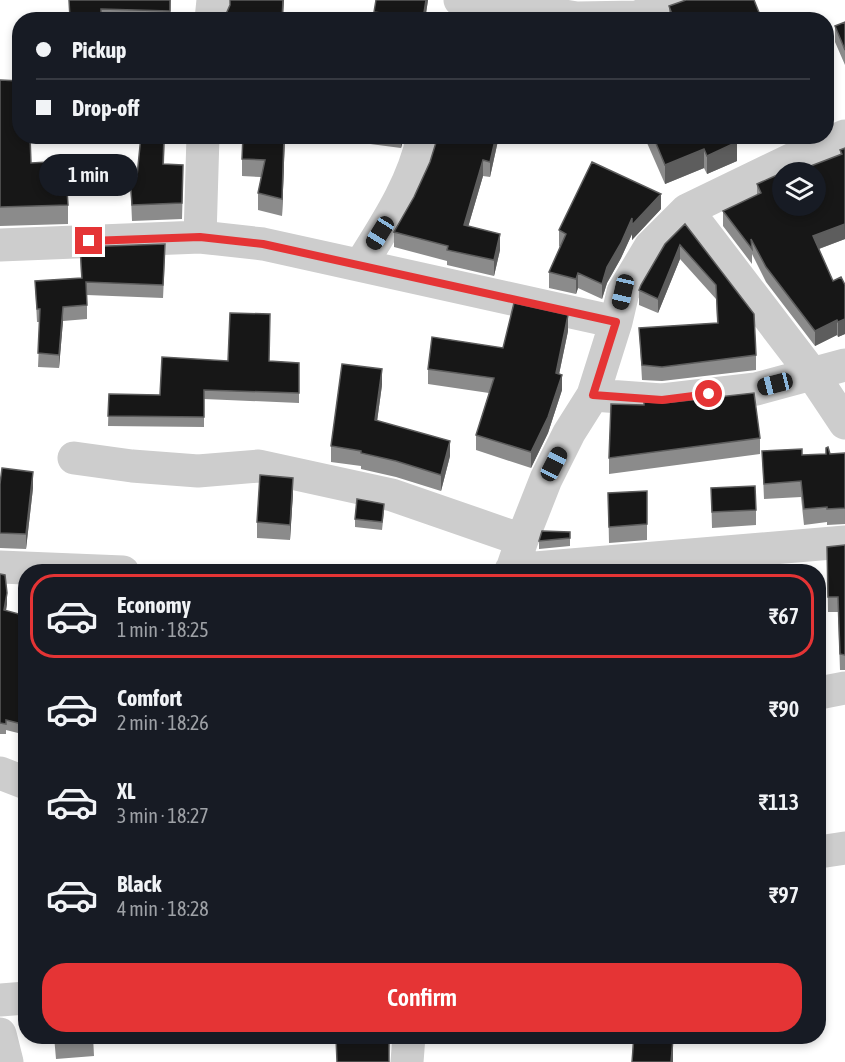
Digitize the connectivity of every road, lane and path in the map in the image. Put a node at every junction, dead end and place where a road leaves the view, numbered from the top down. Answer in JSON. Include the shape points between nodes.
{"nodes":[{"id":1,"x":460,"y":0,"type":"edge"},
{"id":2,"x":683,"y":0,"type":"edge"},
{"id":3,"x":538,"y":12,"type":"edge"},
{"id":4,"x":651,"y":12,"type":"edge"},
{"id":5,"x":203,"y":144,"type":"edge"},
{"id":6,"x":421,"y":144,"type":"edge"},
{"id":7,"x":826,"y":144,"type":"edge"},
{"id":8,"x":687,"y":210,"type":"junction"},
{"id":9,"x":200,"y":237,"type":"junction"},
{"id":10,"x":0,"y":245,"type":"edge"},
{"id":11,"x":361,"y":264,"type":"junction"},
{"id":12,"x":616,"y":322,"type":"junction"},
{"id":13,"x":845,"y":365,"type":"edge"},
{"id":14,"x":813,"y":375,"type":"junction"},
{"id":15,"x":593,"y":395,"type":"junction"},
{"id":16,"x":845,"y":423,"type":"edge"},
{"id":17,"x":74,"y":458,"type":"dead end"},
{"id":18,"x":845,"y":542,"type":"edge"},
{"id":19,"x":515,"y":561,"type":"edge"},
{"id":20,"x":0,"y":567,"type":"edge"},
{"id":21,"x":18,"y":568,"type":"edge"},
{"id":22,"x":845,"y":688,"type":"edge"},
{"id":23,"x":826,"y":692,"type":"edge"},
{"id":24,"x":0,"y":773,"type":"edge"},
{"id":25,"x":18,"y":780,"type":"edge"},
{"id":26,"x":845,"y":848,"type":"edge"},
{"id":27,"x":826,"y":851,"type":"edge"},
{"id":28,"x":18,"y":999,"type":"edge"},
{"id":29,"x":0,"y":1000,"type":"edge"},
{"id":30,"x":0,"y":1035,"type":"edge"},
{"id":31,"x":408,"y":1044,"type":"edge"},
{"id":32,"x":7,"y":1062,"type":"edge"},
{"id":33,"x":407,"y":1062,"type":"edge"}],
"edges":[{"from":1,"to":3,"type":"street"},
{"from":2,"to":4,"type":"street"},
{"from":5,"to":9,"type":"street"},
{"from":6,"to":11,"type":"street","via":[[399,203]]},
{"from":7,"to":8,"type":"street"},
{"from":8,"to":12,"type":"street","via":[[650,247],[623,292]]},
{"from":8,"to":14,"type":"street"},
{"from":9,"to":10,"type":"street"},
{"from":9,"to":11,"type":"street","via":[[263,244]]},
{"from":11,"to":12,"type":"street"},
{"from":12,"to":15,"type":"street"},
{"from":13,"to":14,"type":"street"},
{"from":14,"to":15,"type":"street","via":[[756,389],[662,400]]},
{"from":14,"to":16,"type":"street"},
{"from":15,"to":19,"type":"street","via":[[546,479]]},
{"from":17,"to":19,"type":"street","via":[[198,471],[259,466],[392,495]]},
{"from":18,"to":19,"type":"street"},
{"from":20,"to":21,"type":"street"},
{"from":22,"to":23,"type":"street"},
{"from":24,"to":25,"type":"street"},
{"from":26,"to":27,"type":"street"},
{"from":28,"to":29,"type":"street"},
{"from":30,"to":32,"type":"street"},
{"from":31,"to":33,"type":"street"}]}
